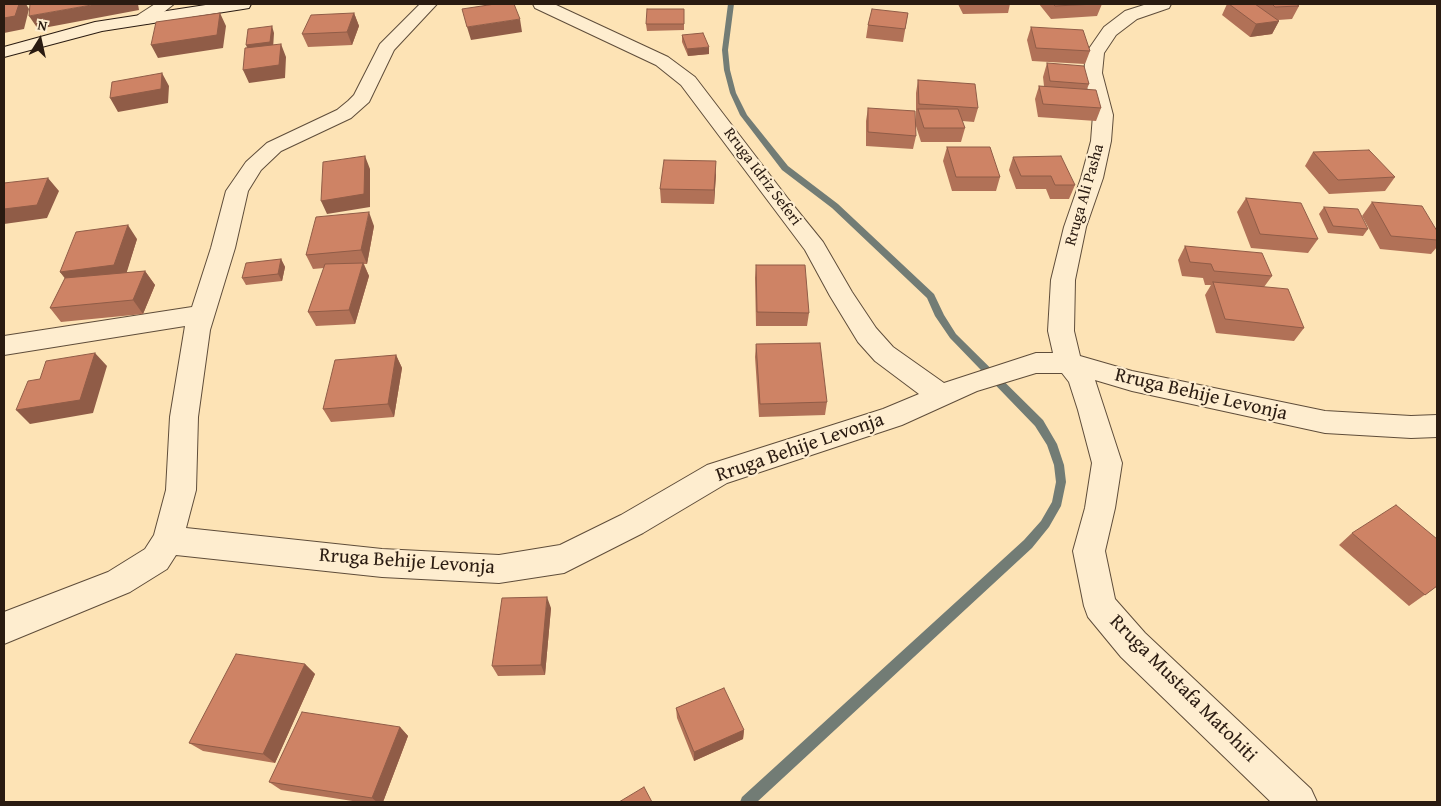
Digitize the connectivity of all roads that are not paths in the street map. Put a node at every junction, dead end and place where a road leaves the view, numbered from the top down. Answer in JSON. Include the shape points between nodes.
{"nodes":[{"id":1,"x":166,"y":4,"type":"edge"},
{"id":2,"x":243,"y":4,"type":"edge"},
{"id":3,"x":429,"y":4,"type":"edge"},
{"id":4,"x":541,"y":4,"type":"edge"},
{"id":5,"x":1162,"y":4,"type":"edge"},
{"id":6,"x":144,"y":19,"type":"junction"},
{"id":7,"x":4,"y":52,"type":"edge"},
{"id":8,"x":201,"y":315,"type":"junction"},
{"id":9,"x":4,"y":344,"type":"edge"},
{"id":10,"x":1068,"y":363,"type":"junction"},
{"id":11,"x":942,"y":396,"type":"junction"},
{"id":12,"x":1437,"y":426,"type":"edge"},
{"id":13,"x":168,"y":540,"type":"junction"},
{"id":14,"x":4,"y":628,"type":"edge"},
{"id":15,"x":1298,"y":802,"type":"edge"}],
"edges":[{"from":1,"to":6,"type":"street"},
{"from":2,"to":6,"type":"street"},
{"from":3,"to":8,"type":"street","via":[[386,48],[362,98],[355,105],[344,114],[274,147],[253,166],[237,191]]},
{"from":4,"to":11,"type":"street","name":"Rruga Idriz Seferi","via":[[662,61],[688,81],[815,247],[866,335],[884,354]]},
{"from":5,"to":10,"type":"street","name":"Rruga Ali Pasha","via":[[1131,15],[1110,31],[1094,53],[1093,73],[1103,115],[1101,141],[1074,227],[1063,280],[1061,330]]},
{"from":6,"to":7,"type":"street","via":[[101,26]]},
{"from":8,"to":9,"type":"street"},
{"from":8,"to":13,"type":"street","via":[[184,417],[181,490]]},
{"from":10,"to":11,"type":"street","name":"Rruga Behije Levonja","via":[[1036,363],[984,378]]},
{"from":10,"to":12,"type":"street","name":"Rruga Behije Levonja","via":[[1179,392],[1325,422]]},
{"from":10,"to":15,"type":"street","name":"Rruga Mustafa Matohiti","via":[[1081,379],[1107,463],[1089,551],[1100,606],[1133,645]]},
{"from":11,"to":13,"type":"street","name":"Rruga Behije Levonja","via":[[892,417],[717,474],[564,559],[499,569],[382,562]]},
{"from":13,"to":14,"type":"street","via":[[156,559],[119,582]]}]}
